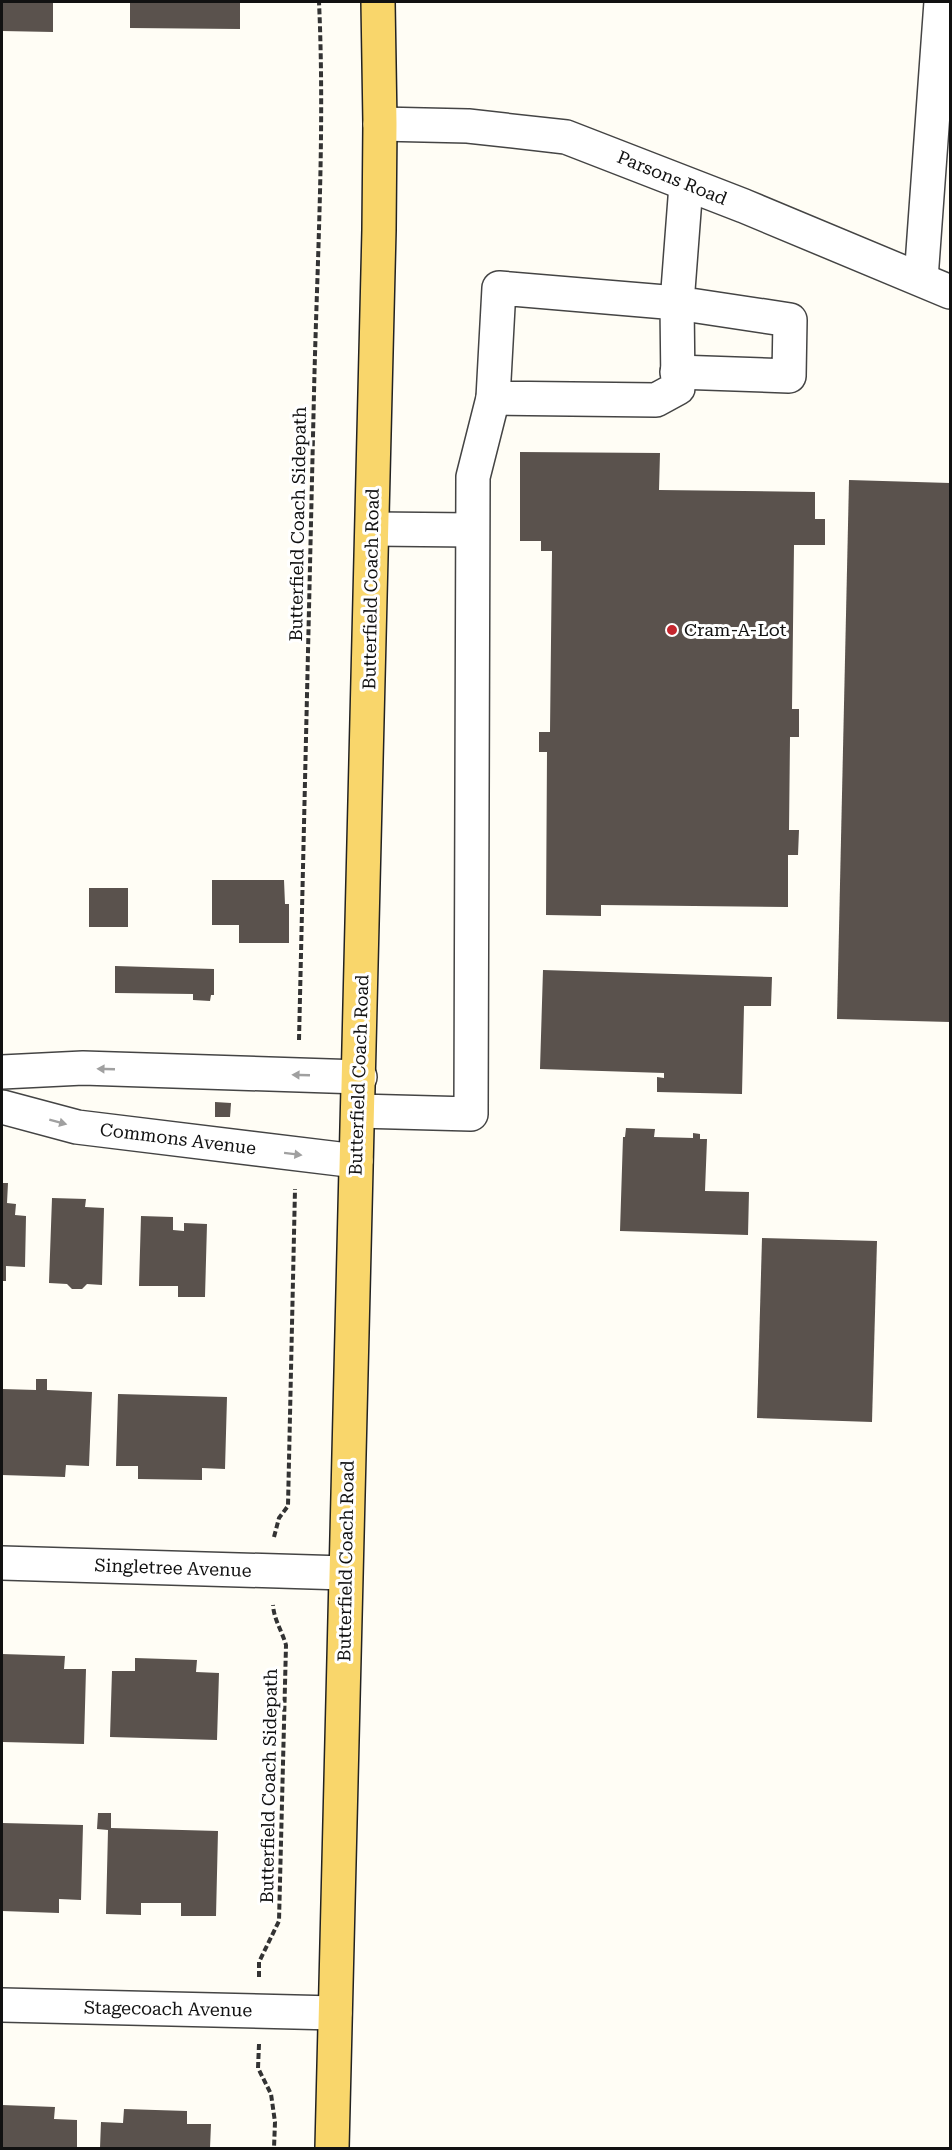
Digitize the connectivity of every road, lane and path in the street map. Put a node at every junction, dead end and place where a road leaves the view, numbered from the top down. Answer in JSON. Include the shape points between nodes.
{"nodes":[{"id":1,"x":319,"y":2,"type":"edge"},
{"id":2,"x":378,"y":2,"type":"edge"},
{"id":3,"x":941,"y":2,"type":"edge"},
{"id":4,"x":380,"y":124,"type":"junction"},
{"id":5,"x":686,"y":185,"type":"junction"},
{"id":6,"x":921,"y":279,"type":"junction"},
{"id":7,"x":951,"y":292,"type":"edge"},
{"id":8,"x":677,"y":303,"type":"junction"},
{"id":9,"x":677,"y":372,"type":"junction"},
{"id":10,"x":493,"y":398,"type":"junction"},
{"id":11,"x":373,"y":529,"type":"junction"},
{"id":12,"x":472,"y":530,"type":"junction"},
{"id":13,"x":299,"y":1047,"type":"dead end"},
{"id":14,"x":2,"y":1072,"type":"edge"},
{"id":15,"x":360,"y":1077,"type":"junction"},
{"id":16,"x":2,"y":1107,"type":"edge"},
{"id":17,"x":358,"y":1111,"type":"junction"},
{"id":18,"x":356,"y":1161,"type":"junction"},
{"id":19,"x":295,"y":1180,"type":"dead end"},
{"id":20,"x":274,"y":1532,"type":"dead end"},
{"id":21,"x":2,"y":1563,"type":"edge"},
{"id":22,"x":345,"y":1573,"type":"junction"},
{"id":23,"x":273,"y":1609,"type":"dead end"},
{"id":24,"x":259,"y":1962,"type":"dead end"},
{"id":25,"x":2,"y":2005,"type":"edge"},
{"id":26,"x":335,"y":2013,"type":"junction"},
{"id":27,"x":258,"y":2068,"type":"dead end"},
{"id":28,"x":274,"y":2148,"type":"edge"},
{"id":29,"x":332,"y":2148,"type":"edge"}],
"edges":[{"from":1,"to":13,"type":"path","name":"Butterfield Coach Sidepath","via":[[322,150]]},
{"from":2,"to":4,"type":"main road","name":"Butterfield Coach Road"},
{"from":3,"to":6,"type":"street"},
{"from":4,"to":5,"type":"street","name":"Parsons Road","via":[[468,126],[566,137]]},
{"from":4,"to":11,"type":"main road","name":"Butterfield Coach Road"},
{"from":5,"to":6,"type":"street","name":"Parsons Road"},
{"from":5,"to":8,"type":"street"},
{"from":6,"to":7,"type":"street","name":"Parsons Road"},
{"from":8,"to":9,"type":"street"},
{"from":8,"to":9,"type":"street","via":[[790,320],[789,376]]},
{"from":8,"to":10,"type":"street","via":[[499,288]]},
{"from":9,"to":10,"type":"street","via":[[678,388],[656,399]]},
{"from":10,"to":12,"type":"street","via":[[473,477]]},
{"from":11,"to":12,"type":"street"},
{"from":11,"to":15,"type":"main road","name":"Butterfield Coach Road"},
{"from":12,"to":17,"type":"street","via":[[471,1114]]},
{"from":15,"to":14,"type":"street","one_way":true,"via":[[83,1068]]},
{"from":15,"to":17,"type":"main road","name":"Butterfield Coach Road"},
{"from":16,"to":18,"type":"street","name":"Commons Avenue","one_way":true,"via":[[77,1127]]},
{"from":17,"to":18,"type":"main road","name":"Butterfield Coach Road"},
{"from":18,"to":22,"type":"main road","name":"Butterfield Coach Road"},
{"from":19,"to":20,"type":"path","via":[[288,1506]]},
{"from":21,"to":22,"type":"street","name":"Singletree Avenue"},
{"from":22,"to":26,"type":"main road","name":"Butterfield Coach Road"},
{"from":23,"to":24,"type":"path","name":"Butterfield Coach Sidepath","via":[[286,1645],[279,1921]]},
{"from":25,"to":26,"type":"street","name":"Stagecoach Avenue"},
{"from":26,"to":29,"type":"main road","name":"Butterfield Coach Road"},
{"from":27,"to":28,"type":"path","via":[[271,2094]]}]}
